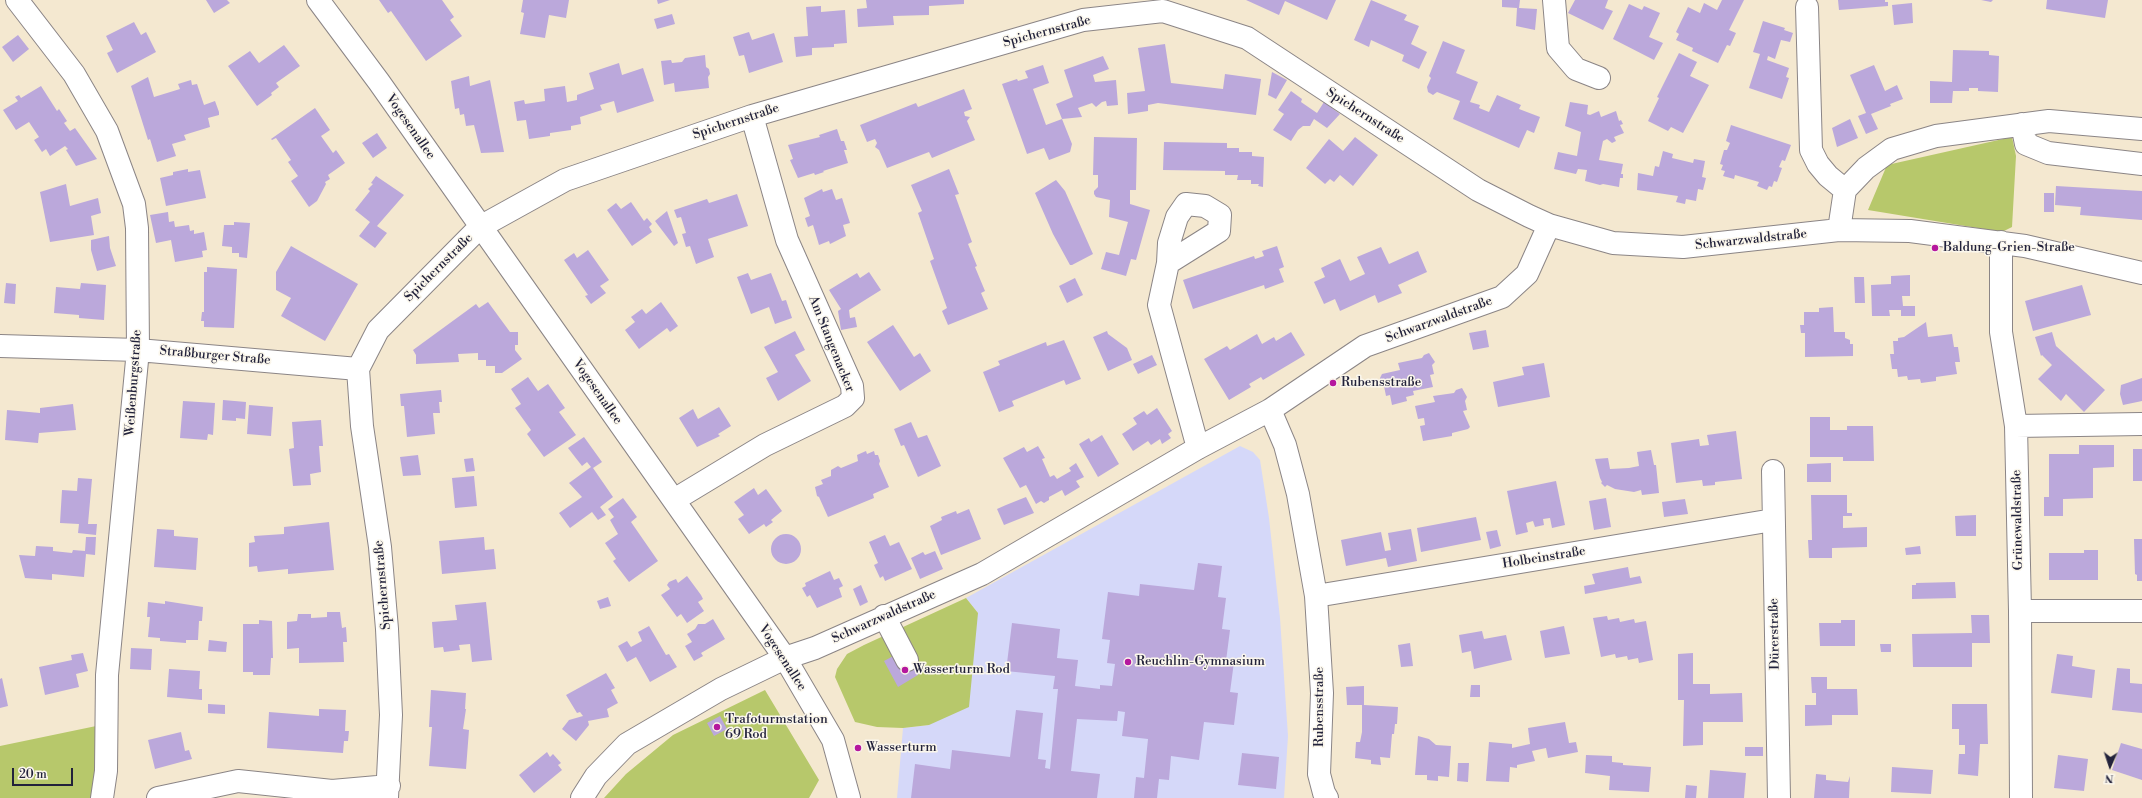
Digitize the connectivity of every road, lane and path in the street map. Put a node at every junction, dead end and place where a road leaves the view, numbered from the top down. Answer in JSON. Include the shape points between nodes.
{"nodes":[{"id":1,"x":17,"y":0,"type":"edge"},
{"id":2,"x":318,"y":0,"type":"edge"},
{"id":3,"x":1554,"y":0,"type":"edge"},
{"id":4,"x":1164,"y":5,"type":"edge"},
{"id":5,"x":1807,"y":7,"type":"dead end"},
{"id":6,"x":1600,"y":78,"type":"dead end"},
{"id":7,"x":752,"y":116,"type":"junction"},
{"id":8,"x":2022,"y":124,"type":"junction"},
{"id":9,"x":2142,"y":129,"type":"edge"},
{"id":10,"x":2142,"y":164,"type":"edge"},
{"id":11,"x":1844,"y":190,"type":"junction"},
{"id":12,"x":1549,"y":224,"type":"junction"},
{"id":13,"x":480,"y":226,"type":"junction"},
{"id":14,"x":1839,"y":230,"type":"junction"},
{"id":15,"x":2000,"y":242,"type":"junction"},
{"id":16,"x":1168,"y":263,"type":"dead end"},
{"id":17,"x":2142,"y":273,"type":"edge"},
{"id":18,"x":0,"y":346,"type":"edge"},
{"id":19,"x":138,"y":350,"type":"junction"},
{"id":20,"x":358,"y":369,"type":"junction"},
{"id":21,"x":1270,"y":410,"type":"junction"},
{"id":22,"x":2142,"y":424,"type":"edge"},
{"id":23,"x":2016,"y":426,"type":"junction"},
{"id":24,"x":1198,"y":448,"type":"junction"},
{"id":25,"x":1773,"y":471,"type":"dead end"},
{"id":26,"x":674,"y":500,"type":"junction"},
{"id":27,"x":1773,"y":520,"type":"junction"},
{"id":28,"x":1316,"y":596,"type":"junction"},
{"id":29,"x":2020,"y":611,"type":"junction"},
{"id":30,"x":2142,"y":611,"type":"edge"},
{"id":31,"x":884,"y":616,"type":"junction"},
{"id":32,"x":785,"y":658,"type":"junction"},
{"id":33,"x":908,"y":660,"type":"dead end"},
{"id":34,"x":847,"y":788,"type":"edge"},
{"id":35,"x":388,"y":792,"type":"edge"},
{"id":36,"x":1325,"y":795,"type":"edge"},
{"id":37,"x":102,"y":798,"type":"edge"},
{"id":38,"x":158,"y":798,"type":"edge"},
{"id":39,"x":582,"y":798,"type":"edge"},
{"id":40,"x":832,"y":798,"type":"edge"},
{"id":41,"x":1779,"y":798,"type":"edge"},
{"id":42,"x":2020,"y":798,"type":"edge"}],
"edges":[{"from":1,"to":19,"type":"street","name":"Weißenburgstraße","via":[[78,80],[107,131],[134,204],[137,228]]},
{"from":2,"to":13,"type":"street","name":"Vogesenallee"},
{"from":3,"to":6,"type":"street","via":[[1558,48],[1576,69]]},
{"from":4,"to":7,"type":"street","name":"Spichernstraße","via":[[1083,20]]},
{"from":4,"to":12,"type":"street","name":"Spichernstraße","via":[[1247,38],[1478,190]]},
{"from":5,"to":11,"type":"street","via":[[1811,150],[1818,164]]},
{"from":7,"to":13,"type":"street","name":"Spichernstraße","via":[[565,180]]},
{"from":7,"to":26,"type":"street","name":"Am Stangenacker","via":[[787,240],[852,386],[853,398],[845,406],[765,445]]},
{"from":8,"to":9,"type":"street","via":[[2049,121]]},
{"from":8,"to":10,"type":"street","via":[[2026,144],[2048,153]]},
{"from":8,"to":11,"type":"street","via":[[1936,136],[1892,149],[1866,168]]},
{"from":11,"to":14,"type":"street"},
{"from":12,"to":14,"type":"street","name":"Schwarzwaldstraße","via":[[1613,243],[1683,247]]},
{"from":12,"to":21,"type":"street","name":"Schwarzwaldstraße","via":[[1527,274],[1502,297],[1366,346]]},
{"from":13,"to":20,"type":"street","name":"Spichernstraße","via":[[378,330]]},
{"from":13,"to":26,"type":"street","name":"Vogesenallee"},
{"from":14,"to":15,"type":"street","via":[[1910,231]]},
{"from":15,"to":17,"type":"street"},
{"from":15,"to":23,"type":"street","name":"Grünewaldstraße","via":[[2001,332]]},
{"from":16,"to":24,"type":"street","via":[[1158,305]]},
{"from":18,"to":19,"type":"street","name":"Straßburger Straße"},
{"from":19,"to":20,"type":"street","name":"Straßburger Straße"},
{"from":19,"to":37,"type":"street","name":"Weißenburgstraße","via":[[107,675],[106,771]]},
{"from":20,"to":35,"type":"street","name":"Spichernstraße","via":[[362,426],[380,547],[387,629],[391,715]]},
{"from":21,"to":24,"type":"street","name":"Schwarzwaldstraße"},
{"from":21,"to":28,"type":"street","name":"Rubensstraße","via":[[1285,445],[1298,494]]},
{"from":22,"to":23,"type":"street"},
{"from":23,"to":29,"type":"street","name":"Grünewaldstraße"},
{"from":24,"to":31,"type":"street","name":"Schwarzwaldstraße","via":[[982,574]]},
{"from":25,"to":27,"type":"street","name":"Dürerstraße"},
{"from":26,"to":32,"type":"street","name":"Vogesenallee"},
{"from":27,"to":28,"type":"street","name":"Holbeinstraße"},
{"from":27,"to":41,"type":"street","name":"Dürerstraße"},
{"from":28,"to":36,"type":"street","name":"Rubensstraße","via":[[1322,693],[1319,774]]},
{"from":29,"to":30,"type":"street"},
{"from":29,"to":42,"type":"street","name":"Grünewaldstraße"},
{"from":31,"to":32,"type":"street","name":"Schwarzwaldstraße","via":[[815,648]]},
{"from":31,"to":33,"type":"street"},
{"from":32,"to":34,"type":"street","name":"Vogesenallee","via":[[833,740]]},
{"from":32,"to":39,"type":"street","name":"Schwarzwaldstraße","via":[[721,689],[627,744],[596,776]]},
{"from":34,"to":40,"type":"street"},
{"from":35,"to":38,"type":"street","name":"Spichernstraße","via":[[332,791],[238,781]]}]}
